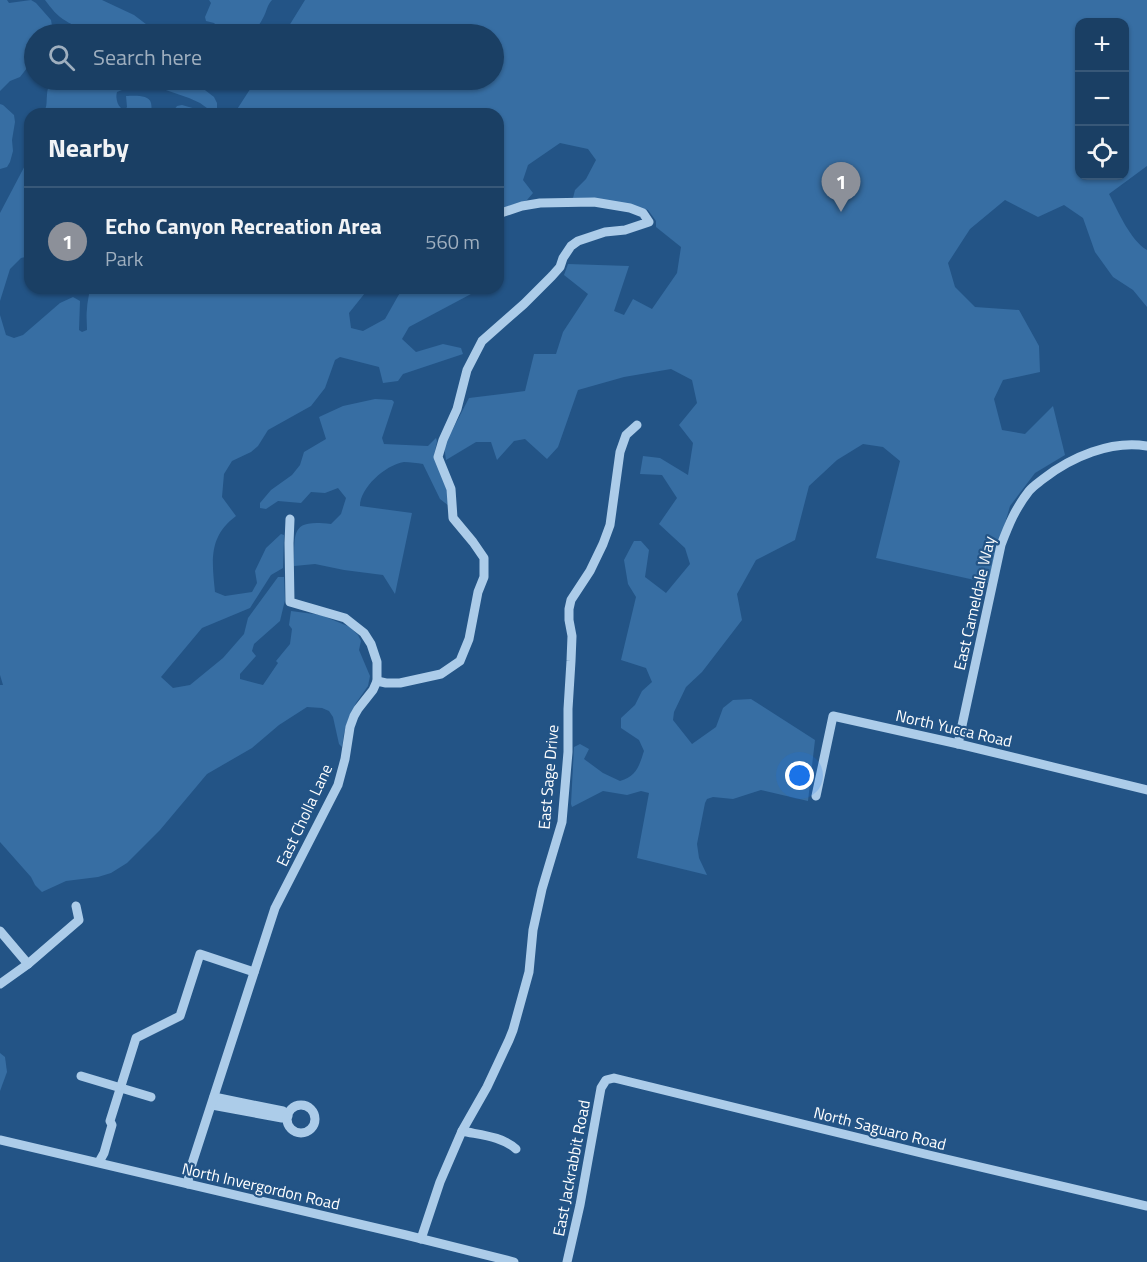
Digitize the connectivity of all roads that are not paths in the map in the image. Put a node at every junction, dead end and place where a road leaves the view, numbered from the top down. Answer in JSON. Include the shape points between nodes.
{"nodes":[{"id":1,"x":504,"y":212,"type":"edge"},
{"id":2,"x":637,"y":425,"type":"dead end"},
{"id":3,"x":1145,"y":445,"type":"edge"},
{"id":4,"x":290,"y":519,"type":"dead end"},
{"id":5,"x":377,"y":681,"type":"junction"},
{"id":6,"x":958,"y":744,"type":"junction"},
{"id":7,"x":1147,"y":790,"type":"edge"},
{"id":8,"x":816,"y":796,"type":"dead end"},
{"id":9,"x":76,"y":906,"type":"dead end"},
{"id":10,"x":0,"y":931,"type":"edge"},
{"id":11,"x":28,"y":964,"type":"junction"},
{"id":12,"x":254,"y":972,"type":"junction"},
{"id":13,"x":0,"y":984,"type":"edge"},
{"id":14,"x":81,"y":1076,"type":"dead end"},
{"id":15,"x":606,"y":1080,"type":"joint"},
{"id":16,"x":121,"y":1088,"type":"junction"},
{"id":17,"x":151,"y":1097,"type":"dead end"},
{"id":18,"x":213,"y":1101,"type":"junction"},
{"id":19,"x":288,"y":1116,"type":"dead end"},
{"id":20,"x":462,"y":1131,"type":"junction"},
{"id":21,"x":0,"y":1140,"type":"edge"},
{"id":22,"x":516,"y":1149,"type":"dead end"},
{"id":23,"x":99,"y":1162,"type":"junction"},
{"id":24,"x":188,"y":1184,"type":"junction"},
{"id":25,"x":1147,"y":1206,"type":"edge"},
{"id":26,"x":421,"y":1239,"type":"junction"},
{"id":27,"x":514,"y":1262,"type":"edge"},
{"id":28,"x":567,"y":1262,"type":"edge"}],
"edges":[{"from":1,"to":5,"type":"street","via":[[540,203],[594,202],[636,210],[649,222],[578,241],[552,276],[482,341],[467,370],[438,457],[451,489],[453,518],[484,558],[484,578],[469,639],[460,661],[441,674],[400,683]]},
{"from":2,"to":20,"type":"street","name":"East Sage Drive","via":[[626,435],[620,452],[610,525],[603,544],[571,600],[568,752],[562,822],[540,897],[529,972],[509,1040]]},
{"from":3,"to":6,"type":"street","name":"East Cameldale Way","via":[[1114,446],[1056,469],[1030,489],[1012,515],[1001,545]]},
{"from":4,"to":5,"type":"street","via":[[290,602],[345,618],[364,633],[377,662]]},
{"from":5,"to":12,"type":"street","name":"East Cholla Lane","via":[[354,716],[338,785],[274,908]]},
{"from":6,"to":7,"type":"street","name":"North Yucca Road"},
{"from":6,"to":8,"type":"street","name":"North Yucca Road","via":[[833,716]]},
{"from":9,"to":11,"type":"street","via":[[79,920]]},
{"from":10,"to":11,"type":"street"},
{"from":11,"to":13,"type":"street"},
{"from":12,"to":16,"type":"street","via":[[200,954],[180,1016],[136,1038]]},
{"from":12,"to":18,"type":"street","name":"East Cholla Lane"},
{"from":14,"to":16,"type":"street"},
{"from":15,"to":25,"type":"street","name":"North Saguaro Road","via":[[614,1078]]},
{"from":15,"to":28,"type":"street","name":"East Jackrabbit Road","via":[[601,1088]]},
{"from":16,"to":17,"type":"street"},
{"from":16,"to":23,"type":"street","via":[[106,1123]]},
{"from":18,"to":19,"type":"street","via":[[282,1118]]},
{"from":18,"to":24,"type":"street","name":"East Cholla Lane"},
{"from":20,"to":22,"type":"street","via":[[502,1140]]},
{"from":20,"to":26,"type":"street","name":"East Sage Drive"},
{"from":21,"to":23,"type":"street","name":"North Invergordon Road"},
{"from":23,"to":24,"type":"street","name":"North Invergordon Road"},
{"from":24,"to":26,"type":"street","name":"North Invergordon Road"},
{"from":26,"to":27,"type":"street","name":"North Invergordon Road"}]}
